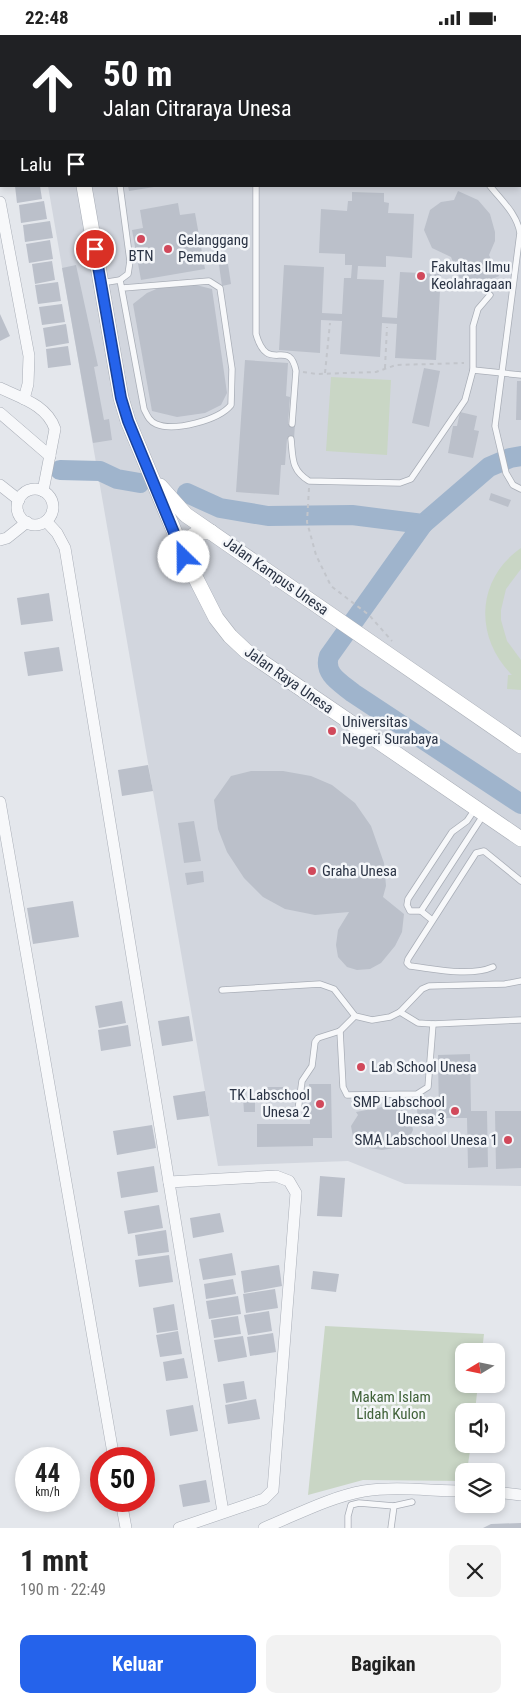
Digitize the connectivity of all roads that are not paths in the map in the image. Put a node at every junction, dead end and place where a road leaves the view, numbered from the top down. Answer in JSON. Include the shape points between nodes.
{"nodes":[{"id":1,"x":84,"y":187,"type":"edge"},
{"id":2,"x":120,"y":187,"type":"edge"},
{"id":3,"x":256,"y":187,"type":"edge"},
{"id":4,"x":491,"y":187,"type":"edge"},
{"id":5,"x":0,"y":202,"type":"edge"},
{"id":6,"x":520,"y":233,"type":"edge"},
{"id":7,"x":120,"y":280,"type":"junction"},
{"id":8,"x":101,"y":283,"type":"junction"},
{"id":9,"x":123,"y":288,"type":"junction"},
{"id":10,"x":490,"y":295,"type":"dead end"},
{"id":11,"x":473,"y":367,"type":"junction"},
{"id":12,"x":502,"y":374,"type":"junction"},
{"id":13,"x":521,"y":375,"type":"edge"},
{"id":14,"x":0,"y":388,"type":"edge"},
{"id":15,"x":24,"y":399,"type":"junction"},
{"id":16,"x":0,"y":413,"type":"edge"},
{"id":17,"x":292,"y":424,"type":"dead end"},
{"id":18,"x":291,"y":439,"type":"dead end"},
{"id":19,"x":50,"y":456,"type":"junction"},
{"id":20,"x":152,"y":478,"type":"junction"},
{"id":21,"x":0,"y":485,"type":"edge"},
{"id":22,"x":521,"y":489,"type":"edge"},
{"id":23,"x":43,"y":491,"type":"junction"},
{"id":24,"x":19,"y":500,"type":"junction"},
{"id":25,"x":46,"y":521,"type":"junction"},
{"id":26,"x":26,"y":522,"type":"junction"},
{"id":27,"x":212,"y":531,"type":"junction"},
{"id":28,"x":0,"y":540,"type":"edge"},
{"id":29,"x":184,"y":557,"type":"junction"},
{"id":30,"x":521,"y":745,"type":"edge"},
{"id":31,"x":0,"y":802,"type":"edge"},
{"id":32,"x":480,"y":811,"type":"junction"},
{"id":33,"x":521,"y":839,"type":"edge"},
{"id":34,"x":521,"y":881,"type":"edge"},
{"id":35,"x":421,"y":911,"type":"junction"},
{"id":36,"x":432,"y":919,"type":"junction"},
{"id":37,"x":493,"y":967,"type":"dead end"},
{"id":38,"x":521,"y":981,"type":"edge"},
{"id":39,"x":222,"y":990,"type":"dead end"},
{"id":40,"x":400,"y":1012,"type":"junction"},
{"id":41,"x":356,"y":1015,"type":"junction"},
{"id":42,"x":521,"y":1020,"type":"edge"},
{"id":43,"x":433,"y":1024,"type":"junction"},
{"id":44,"x":340,"y":1031,"type":"junction"},
{"id":45,"x":266,"y":1112,"type":"dead end"},
{"id":46,"x":169,"y":1182,"type":"junction"},
{"id":47,"x":112,"y":1447,"type":"edge"},
{"id":48,"x":521,"y":1488,"type":"edge"},
{"id":49,"x":455,"y":1491,"type":"edge"},
{"id":50,"x":505,"y":1491,"type":"edge"},
{"id":51,"x":505,"y":1493,"type":"edge"},
{"id":52,"x":521,"y":1495,"type":"edge"},
{"id":53,"x":412,"y":1502,"type":"dead end"},
{"id":54,"x":394,"y":1506,"type":"junction"},
{"id":55,"x":123,"y":1512,"type":"edge"},
{"id":56,"x":223,"y":1512,"type":"junction"},
{"id":57,"x":126,"y":1528,"type":"edge"},
{"id":58,"x":179,"y":1528,"type":"edge"},
{"id":59,"x":264,"y":1528,"type":"edge"},
{"id":60,"x":348,"y":1528,"type":"edge"},
{"id":61,"x":391,"y":1528,"type":"edge"}],
"edges":[{"from":1,"to":8,"type":"main road","name":"Jalan Raya Unesa"},
{"from":2,"to":7,"type":"lane","via":[[130,261],[128,274]]},
{"from":3,"to":17,"type":"lane","via":[[256,334],[265,353],[290,356],[296,371]]},
{"from":4,"to":6,"type":"lane","via":[[513,213]]},
{"from":5,"to":15,"type":"street","via":[[29,356]]},
{"from":6,"to":12,"type":"lane"},
{"from":7,"to":8,"type":"lane"},
{"from":7,"to":9,"type":"lane"},
{"from":8,"to":20,"type":"main road","name":"Jalan Raya Unesa","via":[[121,398]]},
{"from":9,"to":9,"type":"lane","via":[[209,281],[220,288],[232,369],[231,405],[228,409],[206,421],[178,426],[157,424],[150,419],[144,409]]},
{"from":10,"to":11,"type":"lane","via":[[478,309],[472,326]]},
{"from":11,"to":12,"type":"lane"},
{"from":11,"to":18,"type":"lane","via":[[465,400],[411,479],[400,483],[310,481],[299,475],[294,465]]},
{"from":12,"to":13,"type":"lane"},
{"from":12,"to":22,"type":"lane","via":[[495,426],[506,473],[513,485]]},
{"from":14,"to":15,"type":"street"},
{"from":15,"to":19,"type":"street","via":[[43,410],[52,421],[55,429]]},
{"from":16,"to":19,"type":"street"},
{"from":19,"to":23,"type":"street"},
{"from":20,"to":27,"type":"main road","name":"Jalan Kampus Unesa","via":[[186,515]]},
{"from":20,"to":29,"type":"main road","name":"Jalan Raya Unesa"},
{"from":21,"to":24,"type":"street"},
{"from":23,"to":24,"type":"street","via":[[30,490]]},
{"from":23,"to":25,"type":"street","via":[[50,497],[53,507]]},
{"from":24,"to":26,"type":"street","via":[[18,512]]},
{"from":25,"to":26,"type":"street"},
{"from":25,"to":46,"type":"street","via":[[64,548]]},
{"from":26,"to":28,"type":"street"},
{"from":27,"to":29,"type":"main road","via":[[191,537]]},
{"from":27,"to":30,"type":"main road","name":"Jalan Kampus Unesa"},
{"from":29,"to":32,"type":"main road","name":"Jalan Raya Unesa","via":[[216,618],[246,651]]},
{"from":31,"to":47,"type":"street"},
{"from":32,"to":33,"type":"main road","name":"Jalan Raya Unesa"},
{"from":32,"to":35,"type":"lane"},
{"from":32,"to":35,"type":"lane","via":[[452,832],[408,899],[410,911]]},
{"from":34,"to":36,"type":"lane","via":[[480,851]]},
{"from":35,"to":36,"type":"lane"},
{"from":36,"to":37,"type":"lane","via":[[408,959],[410,966],[463,971],[485,971]]},
{"from":38,"to":40,"type":"lane","via":[[429,986]]},
{"from":39,"to":41,"type":"lane","via":[[320,984],[334,989]]},
{"from":40,"to":41,"type":"lane","via":[[372,1019]]},
{"from":40,"to":43,"type":"lane","via":[[418,1023]]},
{"from":41,"to":44,"type":"lane"},
{"from":42,"to":43,"type":"lane"},
{"from":43,"to":44,"type":"lane","via":[[428,1087],[417,1094],[346,1095]]},
{"from":44,"to":45,"type":"lane","via":[[315,1042],[312,1066],[302,1081],[298,1110]]},
{"from":46,"to":56,"type":"street"},
{"from":46,"to":56,"type":"street","via":[[276,1176],[289,1181],[296,1193],[273,1490],[264,1499]]},
{"from":48,"to":50,"type":"street"},
{"from":49,"to":59,"type":"street","via":[[363,1491]]},
{"from":51,"to":52,"type":"street"},
{"from":53,"to":54,"type":"lane"},
{"from":54,"to":60,"type":"lane","via":[[351,1505]]},
{"from":54,"to":61,"type":"lane"},
{"from":55,"to":57,"type":"street"},
{"from":56,"to":58,"type":"street"}]}
